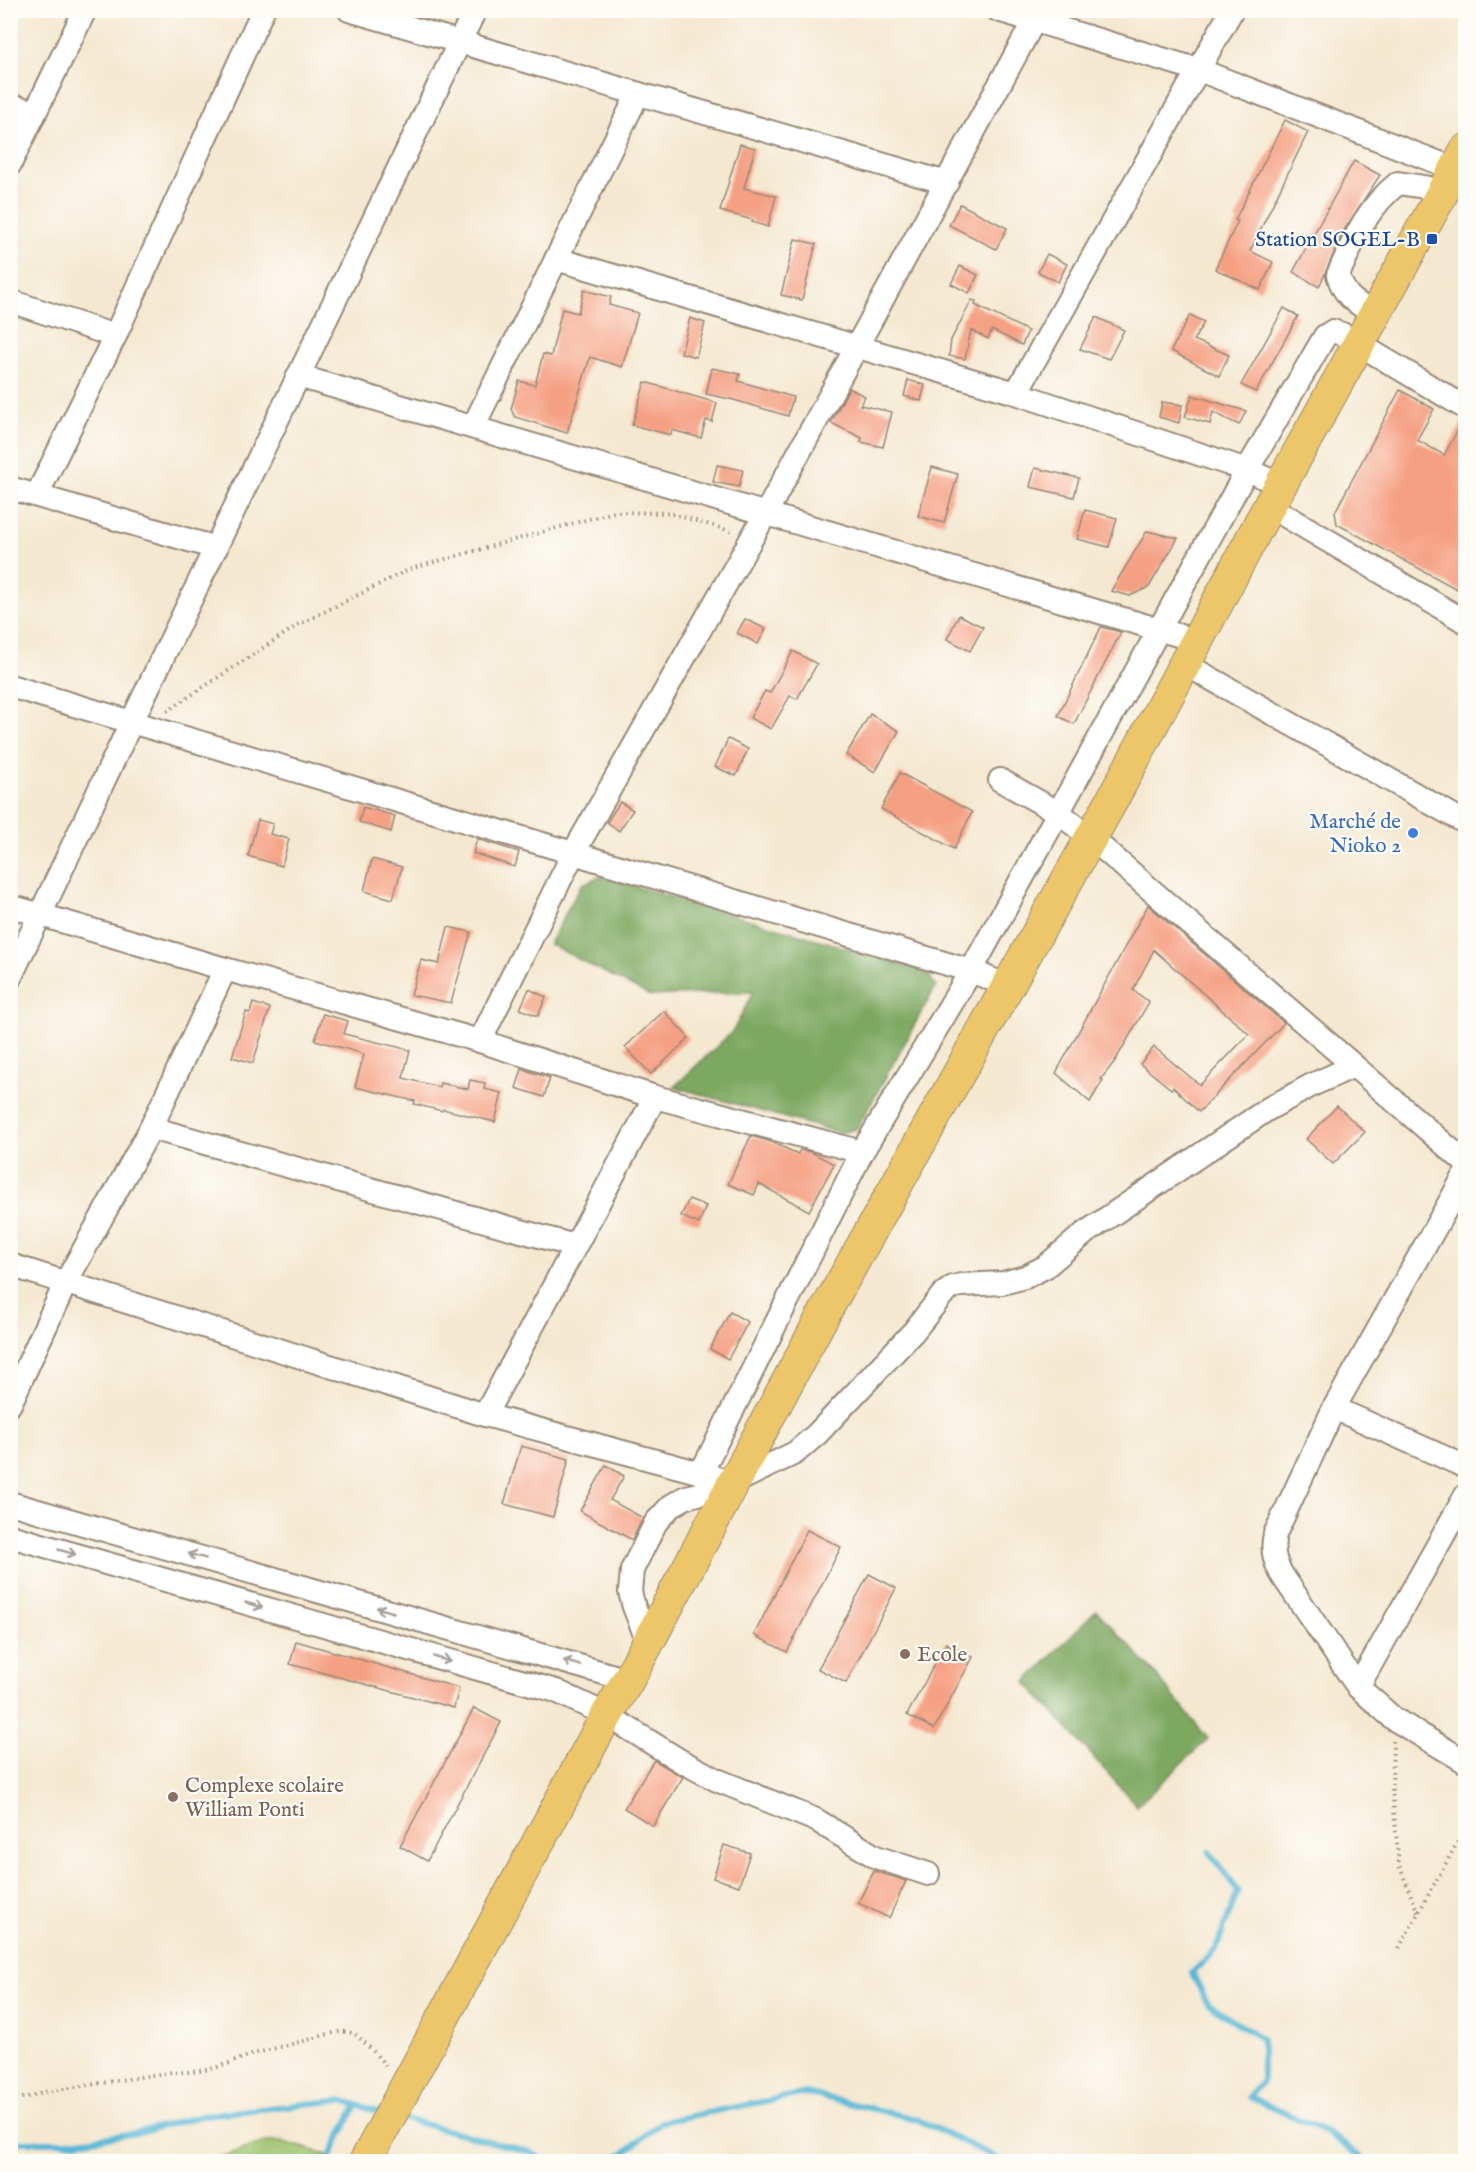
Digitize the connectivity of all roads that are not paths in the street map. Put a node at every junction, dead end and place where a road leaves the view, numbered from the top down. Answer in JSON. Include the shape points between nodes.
{"nodes":[{"id":1,"x":85,"y":10,"type":"edge"},
{"id":2,"x":263,"y":10,"type":"edge"},
{"id":3,"x":349,"y":10,"type":"edge"},
{"id":4,"x":475,"y":10,"type":"edge"},
{"id":5,"x":998,"y":10,"type":"edge"},
{"id":6,"x":1232,"y":10,"type":"edge"},
{"id":7,"x":1034,"y":21,"type":"junction"},
{"id":8,"x":460,"y":42,"type":"junction"},
{"id":9,"x":1199,"y":70,"type":"junction"},
{"id":10,"x":638,"y":94,"type":"junction"},
{"id":11,"x":10,"y":105,"type":"edge"},
{"id":12,"x":35,"y":112,"type":"junction"},
{"id":13,"x":10,"y":164,"type":"edge"},
{"id":14,"x":1455,"y":170,"type":"edge"},
{"id":15,"x":947,"y":183,"type":"junction"},
{"id":16,"x":556,"y":259,"type":"junction"},
{"id":17,"x":10,"y":301,"type":"edge"},
{"id":18,"x":1375,"y":314,"type":"junction"},
{"id":19,"x":115,"y":336,"type":"junction"},
{"id":20,"x":1359,"y":344,"type":"junction"},
{"id":21,"x":857,"y":347,"type":"junction"},
{"id":22,"x":298,"y":376,"type":"junction"},
{"id":23,"x":1016,"y":393,"type":"junction"},
{"id":24,"x":1466,"y":408,"type":"edge"},
{"id":25,"x":473,"y":427,"type":"junction"},
{"id":26,"x":1247,"y":470,"type":"junction"},
{"id":27,"x":10,"y":488,"type":"edge"},
{"id":28,"x":37,"y":495,"type":"junction"},
{"id":29,"x":1275,"y":495,"type":"junction"},
{"id":30,"x":766,"y":513,"type":"junction"},
{"id":31,"x":216,"y":548,"type":"junction"},
{"id":32,"x":1466,"y":622,"type":"edge"},
{"id":33,"x":1161,"y":628,"type":"junction"},
{"id":34,"x":1192,"y":652,"type":"junction"},
{"id":35,"x":10,"y":686,"type":"edge"},
{"id":36,"x":132,"y":721,"type":"junction"},
{"id":37,"x":1000,"y":780,"type":"dead end"},
{"id":38,"x":1059,"y":813,"type":"junction"},
{"id":39,"x":1466,"y":823,"type":"edge"},
{"id":40,"x":1090,"y":837,"type":"junction"},
{"id":41,"x":574,"y":852,"type":"junction"},
{"id":42,"x":10,"y":906,"type":"edge"},
{"id":43,"x":41,"y":915,"type":"junction"},
{"id":44,"x":225,"y":969,"type":"junction"},
{"id":45,"x":971,"y":970,"type":"junction"},
{"id":46,"x":10,"y":978,"type":"edge"},
{"id":47,"x":1008,"y":986,"type":"junction"},
{"id":48,"x":480,"y":1041,"type":"junction"},
{"id":49,"x":1354,"y":1066,"type":"junction"},
{"id":50,"x":655,"y":1096,"type":"junction"},
{"id":51,"x":151,"y":1128,"type":"junction"},
{"id":52,"x":862,"y":1152,"type":"junction"},
{"id":53,"x":1466,"y":1163,"type":"edge"},
{"id":54,"x":1466,"y":1173,"type":"edge"},
{"id":55,"x":575,"y":1246,"type":"junction"},
{"id":56,"x":10,"y":1265,"type":"edge"},
{"id":57,"x":66,"y":1282,"type":"junction"},
{"id":58,"x":10,"y":1404,"type":"edge"},
{"id":59,"x":1334,"y":1408,"type":"junction"},
{"id":60,"x":485,"y":1415,"type":"junction"},
{"id":61,"x":1466,"y":1467,"type":"edge"},
{"id":62,"x":701,"y":1473,"type":"junction"},
{"id":63,"x":730,"y":1490,"type":"junction"},
{"id":64,"x":1466,"y":1495,"type":"edge"},
{"id":65,"x":10,"y":1503,"type":"edge"},
{"id":66,"x":10,"y":1536,"type":"edge"},
{"id":67,"x":648,"y":1642,"type":"junction"},
{"id":68,"x":628,"y":1680,"type":"junction"},
{"id":69,"x":1358,"y":1687,"type":"junction"},
{"id":70,"x":607,"y":1715,"type":"junction"},
{"id":71,"x":1466,"y":1762,"type":"edge"},
{"id":72,"x":928,"y":1874,"type":"dead end"},
{"id":73,"x":372,"y":2148,"type":"edge"}],
"edges":[{"from":1,"to":12,"type":"street"},
{"from":2,"to":19,"type":"street"},
{"from":3,"to":8,"type":"street"},
{"from":4,"to":8,"type":"street"},
{"from":5,"to":7,"type":"street"},
{"from":6,"to":9,"type":"street"},
{"from":7,"to":9,"type":"street"},
{"from":7,"to":15,"type":"street"},
{"from":8,"to":10,"type":"street"},
{"from":8,"to":22,"type":"street"},
{"from":9,"to":14,"type":"street"},
{"from":9,"to":23,"type":"street"},
{"from":10,"to":15,"type":"street"},
{"from":10,"to":16,"type":"street"},
{"from":11,"to":12,"type":"street"},
{"from":12,"to":13,"type":"street"},
{"from":14,"to":18,"type":"highway"},
{"from":14,"to":18,"type":"street","via":[[1398,183],[1380,197],[1363,222],[1338,274],[1342,289]]},
{"from":15,"to":21,"type":"street"},
{"from":16,"to":21,"type":"street"},
{"from":16,"to":25,"type":"street"},
{"from":17,"to":19,"type":"street"},
{"from":18,"to":20,"type":"highway"},
{"from":19,"to":28,"type":"street"},
{"from":20,"to":24,"type":"street"},
{"from":20,"to":26,"type":"street","via":[[1342,333],[1333,331],[1325,336]]},
{"from":20,"to":29,"type":"highway"},
{"from":21,"to":23,"type":"street"},
{"from":21,"to":30,"type":"street"},
{"from":22,"to":25,"type":"street"},
{"from":22,"to":31,"type":"street"},
{"from":23,"to":26,"type":"street"},
{"from":25,"to":30,"type":"street"},
{"from":26,"to":29,"type":"street"},
{"from":26,"to":33,"type":"street"},
{"from":27,"to":28,"type":"street"},
{"from":28,"to":31,"type":"street"},
{"from":29,"to":32,"type":"street"},
{"from":29,"to":34,"type":"highway"},
{"from":30,"to":33,"type":"street"},
{"from":30,"to":41,"type":"street"},
{"from":31,"to":36,"type":"street"},
{"from":33,"to":34,"type":"street"},
{"from":33,"to":38,"type":"street"},
{"from":34,"to":39,"type":"street"},
{"from":34,"to":40,"type":"highway"},
{"from":35,"to":36,"type":"street"},
{"from":36,"to":41,"type":"street"},
{"from":36,"to":43,"type":"street"},
{"from":37,"to":38,"type":"street"},
{"from":38,"to":40,"type":"street"},
{"from":38,"to":45,"type":"street"},
{"from":40,"to":47,"type":"highway"},
{"from":40,"to":49,"type":"street"},
{"from":41,"to":45,"type":"street"},
{"from":41,"to":48,"type":"street"},
{"from":42,"to":43,"type":"street"},
{"from":43,"to":44,"type":"street"},
{"from":43,"to":46,"type":"street"},
{"from":44,"to":48,"type":"street"},
{"from":44,"to":51,"type":"street"},
{"from":45,"to":47,"type":"street"},
{"from":45,"to":52,"type":"street"},
{"from":47,"to":63,"type":"highway"},
{"from":48,"to":50,"type":"street"},
{"from":49,"to":53,"type":"street"},
{"from":49,"to":63,"type":"street","via":[[1259,1116],[1085,1233],[1045,1267],[1003,1283],[953,1287],[817,1434],[795,1453]]},
{"from":50,"to":52,"type":"street"},
{"from":50,"to":55,"type":"street"},
{"from":51,"to":55,"type":"street"},
{"from":51,"to":57,"type":"street"},
{"from":52,"to":62,"type":"street"},
{"from":54,"to":59,"type":"street"},
{"from":55,"to":60,"type":"street"},
{"from":56,"to":57,"type":"street"},
{"from":57,"to":58,"type":"street"},
{"from":57,"to":60,"type":"street"},
{"from":59,"to":61,"type":"street"},
{"from":59,"to":69,"type":"street","via":[[1272,1546],[1284,1578]]},
{"from":60,"to":62,"type":"street"},
{"from":62,"to":63,"type":"street"},
{"from":63,"to":67,"type":"highway"},
{"from":63,"to":67,"type":"street","via":[[686,1497],[656,1522],[632,1570],[630,1592]]},
{"from":64,"to":69,"type":"street"},
{"from":68,"to":65,"type":"street","one_way":true},
{"from":66,"to":70,"type":"street","one_way":true,"via":[[556,1691]]},
{"from":67,"to":68,"type":"highway"},
{"from":68,"to":70,"type":"highway"},
{"from":69,"to":71,"type":"street","via":[[1394,1719]]},
{"from":70,"to":72,"type":"street","via":[[680,1760],[717,1771],[816,1820],[876,1857]]},
{"from":70,"to":73,"type":"highway"}]}
